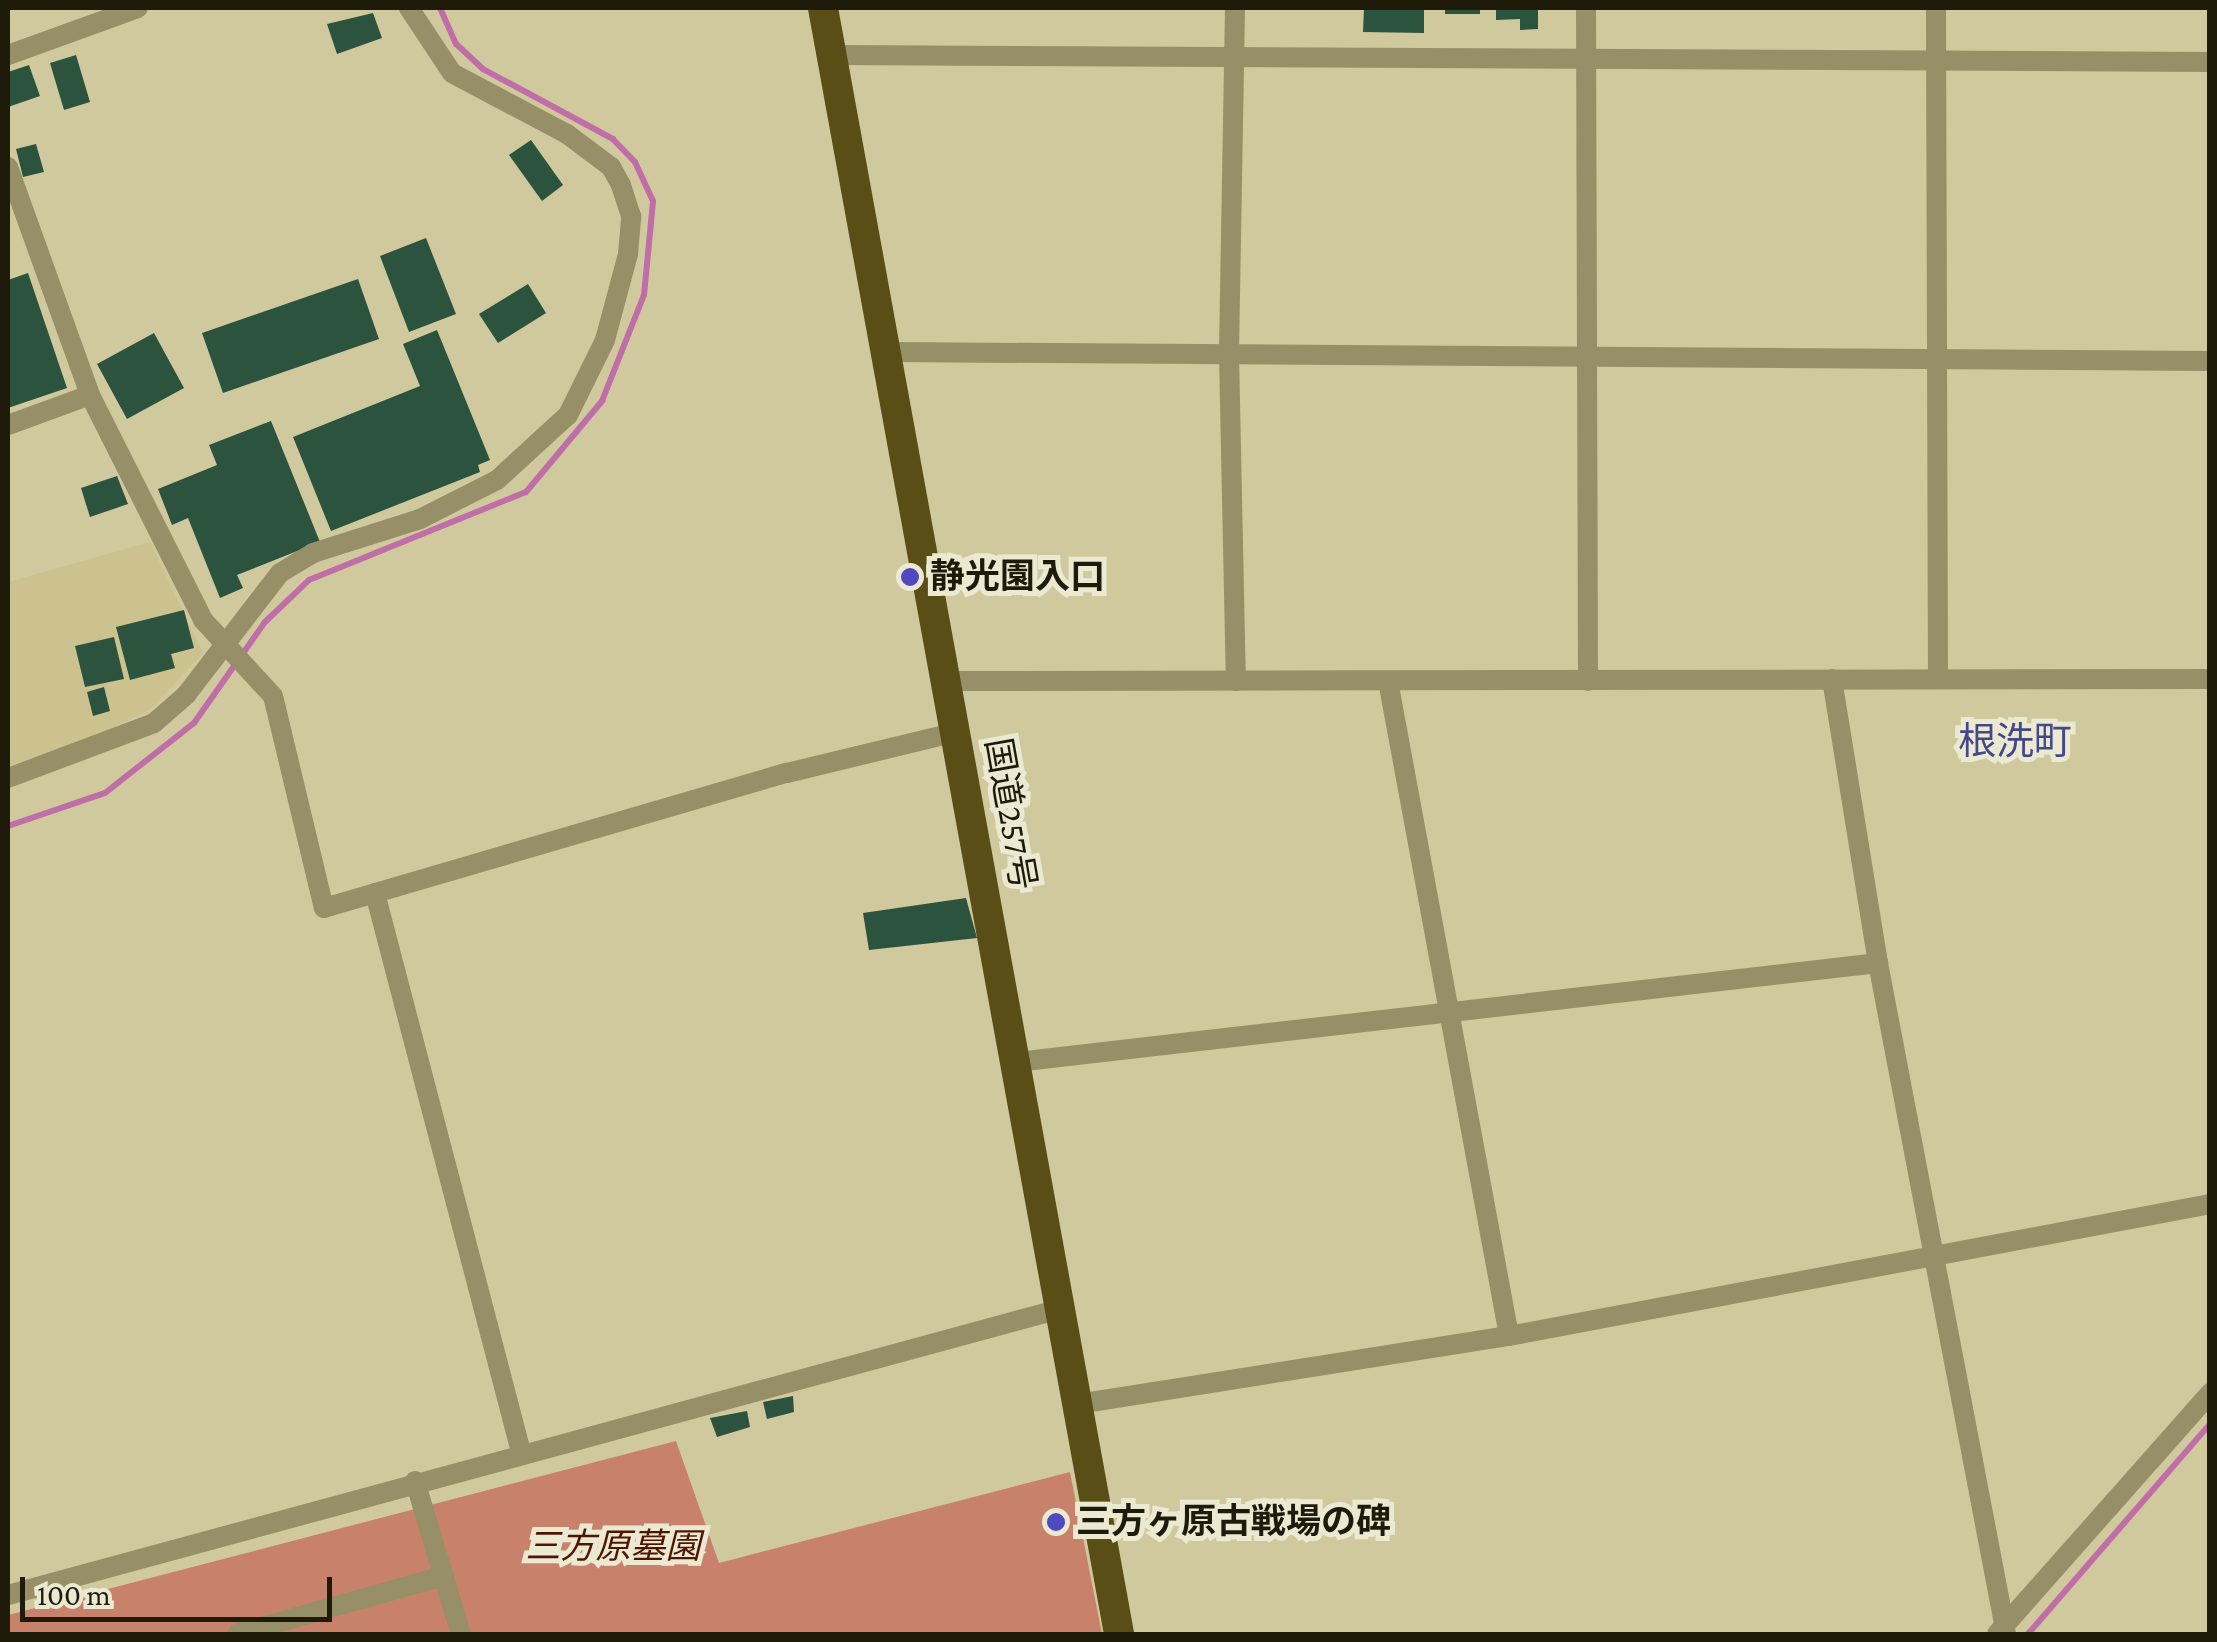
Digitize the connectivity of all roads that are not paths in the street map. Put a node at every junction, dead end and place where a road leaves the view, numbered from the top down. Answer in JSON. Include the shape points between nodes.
{"nodes":[{"id":1,"x":138,"y":8,"type":"edge"},
{"id":2,"x":409,"y":8,"type":"edge"},
{"id":3,"x":823,"y":8,"type":"edge"},
{"id":4,"x":1234,"y":8,"type":"edge"},
{"id":5,"x":1586,"y":8,"type":"edge"},
{"id":6,"x":1936,"y":8,"type":"edge"},
{"id":7,"x":832,"y":55,"type":"junction"},
{"id":8,"x":8,"y":56,"type":"edge"},
{"id":9,"x":1235,"y":60,"type":"junction"},
{"id":10,"x":1585,"y":60,"type":"junction"},
{"id":11,"x":1936,"y":61,"type":"junction"},
{"id":12,"x":2210,"y":62,"type":"edge"},
{"id":13,"x":8,"y":167,"type":"edge"},
{"id":14,"x":888,"y":352,"type":"junction"},
{"id":15,"x":1230,"y":354,"type":"junction"},
{"id":16,"x":1590,"y":357,"type":"junction"},
{"id":17,"x":1938,"y":360,"type":"junction"},
{"id":18,"x":2210,"y":361,"type":"edge"},
{"id":19,"x":90,"y":395,"type":"junction"},
{"id":20,"x":8,"y":425,"type":"edge"},
{"id":21,"x":225,"y":648,"type":"junction"},
{"id":22,"x":1938,"y":676,"type":"junction"},
{"id":23,"x":1832,"y":679,"type":"junction"},
{"id":24,"x":2210,"y":679,"type":"edge"},
{"id":25,"x":948,"y":681,"type":"junction"},
{"id":26,"x":1236,"y":681,"type":"junction"},
{"id":27,"x":1388,"y":681,"type":"junction"},
{"id":28,"x":1588,"y":681,"type":"junction"},
{"id":29,"x":957,"y":732,"type":"junction"},
{"id":30,"x":8,"y":778,"type":"edge"},
{"id":31,"x":375,"y":893,"type":"junction"},
{"id":32,"x":1878,"y":963,"type":"junction"},
{"id":33,"x":1450,"y":1012,"type":"junction"},
{"id":34,"x":1016,"y":1062,"type":"junction"},
{"id":35,"x":2210,"y":1204,"type":"edge"},
{"id":36,"x":1936,"y":1252,"type":"junction"},
{"id":37,"x":1060,"y":1308,"type":"junction"},
{"id":38,"x":1509,"y":1336,"type":"junction"},
{"id":39,"x":2210,"y":1393,"type":"edge"},
{"id":40,"x":1078,"y":1404,"type":"junction"},
{"id":41,"x":521,"y":1452,"type":"junction"},
{"id":42,"x":415,"y":1481,"type":"junction"},
{"id":43,"x":444,"y":1576,"type":"junction"},
{"id":44,"x":8,"y":1595,"type":"edge"},
{"id":45,"x":299,"y":1626,"type":"edge"},
{"id":46,"x":2003,"y":1633,"type":"edge"},
{"id":47,"x":237,"y":1634,"type":"edge"},
{"id":48,"x":461,"y":1634,"type":"edge"},
{"id":49,"x":1119,"y":1634,"type":"edge"}],
"edges":[{"from":1,"to":8,"type":"street"},
{"from":2,"to":21,"type":"street","via":[[452,73],[567,134],[611,167],[630,216],[606,340],[568,415],[497,480],[420,519],[313,552],[280,574]]},
{"from":3,"to":7,"type":"highway","name":"国道257号"},
{"from":4,"to":9,"type":"street"},
{"from":5,"to":10,"type":"street"},
{"from":6,"to":11,"type":"street"},
{"from":7,"to":9,"type":"street"},
{"from":7,"to":14,"type":"highway","name":"国道257号"},
{"from":9,"to":10,"type":"street"},
{"from":9,"to":15,"type":"street"},
{"from":10,"to":11,"type":"street"},
{"from":10,"to":16,"type":"street"},
{"from":11,"to":12,"type":"street"},
{"from":11,"to":17,"type":"street"},
{"from":13,"to":19,"type":"street"},
{"from":14,"to":15,"type":"street"},
{"from":14,"to":25,"type":"highway","name":"国道257号"},
{"from":15,"to":16,"type":"street"},
{"from":15,"to":26,"type":"street"},
{"from":16,"to":17,"type":"street"},
{"from":16,"to":28,"type":"street"},
{"from":17,"to":18,"type":"street"},
{"from":17,"to":22,"type":"street"},
{"from":19,"to":20,"type":"street"},
{"from":19,"to":21,"type":"street"},
{"from":21,"to":30,"type":"street","via":[[154,723]]},
{"from":21,"to":31,"type":"street","via":[[259,674],[287,736],[324,908]]},
{"from":22,"to":23,"type":"street"},
{"from":22,"to":24,"type":"street"},
{"from":23,"to":28,"type":"street"},
{"from":23,"to":32,"type":"street"},
{"from":25,"to":26,"type":"street"},
{"from":25,"to":29,"type":"highway","name":"国道257号"},
{"from":26,"to":27,"type":"street"},
{"from":27,"to":28,"type":"street"},
{"from":27,"to":33,"type":"street"},
{"from":29,"to":31,"type":"street"},
{"from":29,"to":34,"type":"highway","name":"国道257号"},
{"from":31,"to":41,"type":"street"},
{"from":32,"to":33,"type":"street"},
{"from":32,"to":36,"type":"street"},
{"from":33,"to":34,"type":"street"},
{"from":33,"to":38,"type":"street"},
{"from":34,"to":37,"type":"highway","name":"国道257号"},
{"from":35,"to":36,"type":"street"},
{"from":36,"to":38,"type":"street"},
{"from":36,"to":46,"type":"street"},
{"from":37,"to":40,"type":"highway","name":"国道257号"},
{"from":37,"to":41,"type":"street"},
{"from":38,"to":40,"type":"street"},
{"from":39,"to":46,"type":"street"},
{"from":40,"to":49,"type":"highway","name":"国道257号"},
{"from":41,"to":42,"type":"street"},
{"from":42,"to":43,"type":"street"},
{"from":42,"to":44,"type":"street"},
{"from":43,"to":45,"type":"street"},
{"from":43,"to":48,"type":"street"},
{"from":45,"to":47,"type":"street"}]}
